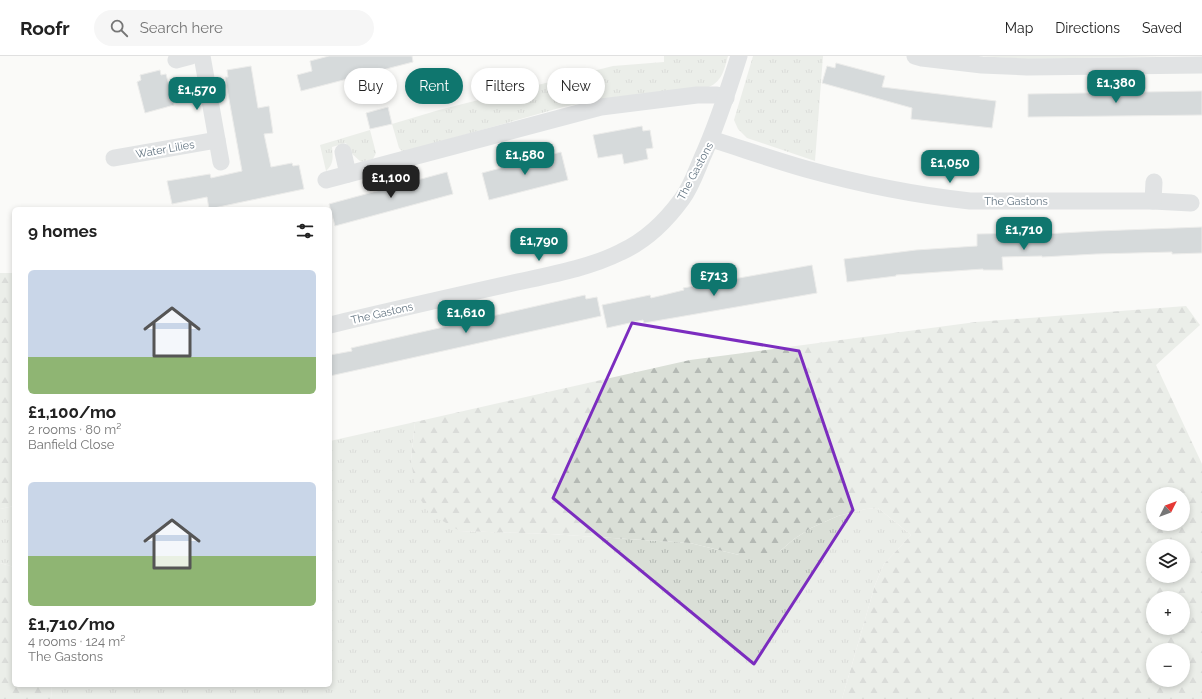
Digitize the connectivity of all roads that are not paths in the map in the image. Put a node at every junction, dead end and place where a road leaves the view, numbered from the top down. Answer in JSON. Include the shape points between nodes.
{"nodes":[{"id":1,"x":202,"y":56,"type":"edge"},
{"id":2,"x":740,"y":56,"type":"edge"},
{"id":3,"x":914,"y":56,"type":"edge"},
{"id":4,"x":1202,"y":65,"type":"edge"},
{"id":5,"x":726,"y":98,"type":"junction"},
{"id":6,"x":711,"y":139,"type":"junction"},
{"id":7,"x":217,"y":140,"type":"junction"},
{"id":8,"x":343,"y":152,"type":"dead end"},
{"id":9,"x":114,"y":158,"type":"dead end"},
{"id":10,"x":221,"y":162,"type":"dead end"},
{"id":11,"x":348,"y":174,"type":"junction"},
{"id":12,"x":326,"y":180,"type":"dead end"},
{"id":13,"x":1154,"y":182,"type":"dead end"},
{"id":14,"x":1153,"y":201,"type":"junction"},
{"id":15,"x":1191,"y":203,"type":"dead end"},
{"id":16,"x":332,"y":324,"type":"edge"}],
"edges":[{"from":1,"to":7,"type":"street"},
{"from":2,"to":5,"type":"street"},
{"from":3,"to":4,"type":"street","via":[[982,65],[1027,67]]},
{"from":5,"to":6,"type":"street"},
{"from":5,"to":11,"type":"street","via":[[697,95],[601,107]]},
{"from":6,"to":14,"type":"street","name":"The Gastons","via":[[807,169],[946,198]]},
{"from":6,"to":16,"type":"street","name":"The Gastons","via":[[683,198],[655,229],[638,243],[621,252],[575,269]]},
{"from":7,"to":9,"type":"street","name":"Water Lilies"},
{"from":7,"to":10,"type":"street"},
{"from":8,"to":11,"type":"street"},
{"from":11,"to":12,"type":"street"},
{"from":13,"to":14,"type":"street"},
{"from":14,"to":15,"type":"street","name":"The Gastons"}]}
